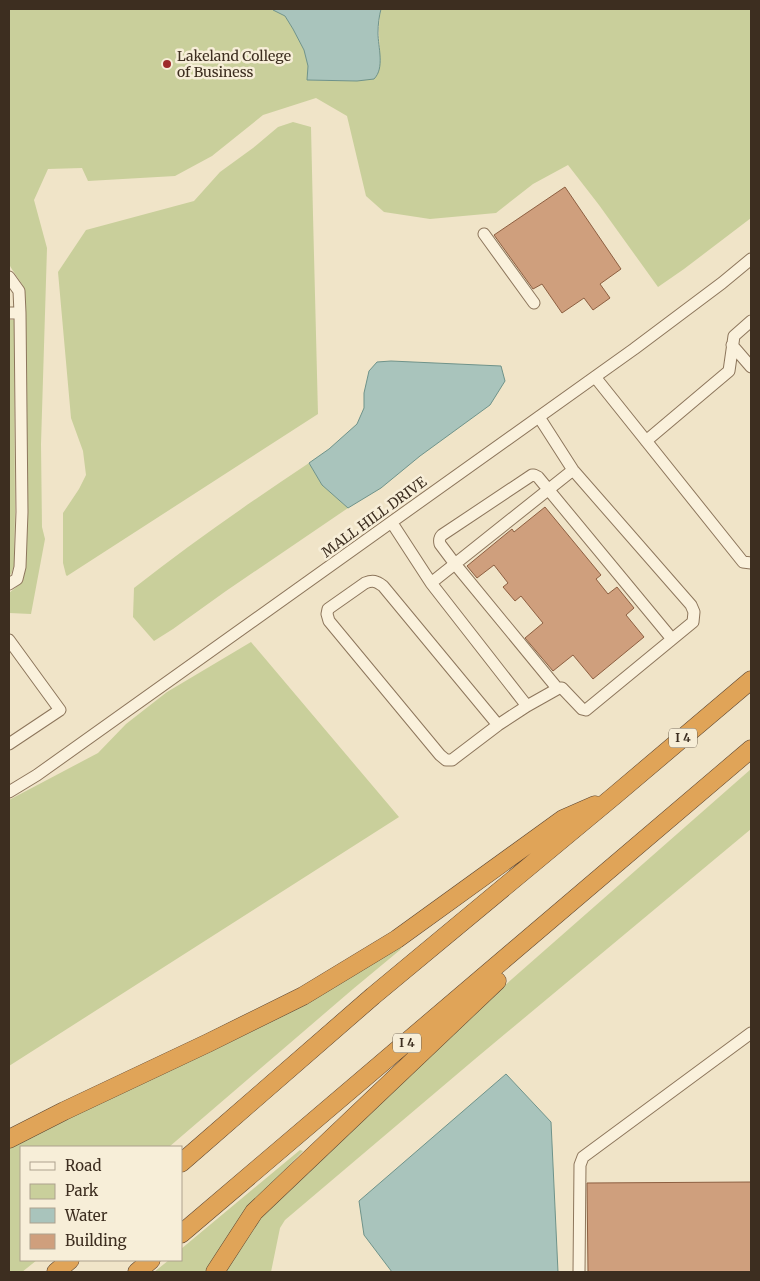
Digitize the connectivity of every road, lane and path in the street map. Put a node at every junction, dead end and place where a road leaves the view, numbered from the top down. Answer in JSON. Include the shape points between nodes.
{"nodes":[{"id":1,"x":484,"y":234,"type":"dead end"},
{"id":2,"x":751,"y":259,"type":"edge"},
{"id":3,"x":9,"y":277,"type":"edge"},
{"id":4,"x":534,"y":303,"type":"dead end"},
{"id":5,"x":14,"y":313,"type":"edge"},
{"id":6,"x":751,"y":321,"type":"edge"},
{"id":7,"x":732,"y":345,"type":"junction"},
{"id":8,"x":751,"y":366,"type":"edge"},
{"id":9,"x":595,"y":377,"type":"junction"},
{"id":10,"x":539,"y":417,"type":"junction"},
{"id":11,"x":646,"y":441,"type":"junction"},
{"id":12,"x":573,"y":470,"type":"junction"},
{"id":13,"x":548,"y":490,"type":"junction"},
{"id":14,"x":392,"y":522,"type":"junction"},
{"id":15,"x":751,"y":563,"type":"edge"},
{"id":16,"x":455,"y":564,"type":"junction"},
{"id":17,"x":432,"y":583,"type":"junction"},
{"id":18,"x":9,"y":584,"type":"edge"},
{"id":19,"x":672,"y":639,"type":"junction"},
{"id":20,"x":9,"y":640,"type":"edge"},
{"id":21,"x":751,"y":680,"type":"edge"},
{"id":22,"x":557,"y":688,"type":"junction"},
{"id":23,"x":527,"y":706,"type":"junction"},
{"id":24,"x":498,"y":725,"type":"junction"},
{"id":25,"x":9,"y":744,"type":"edge"},
{"id":26,"x":751,"y":750,"type":"edge"},
{"id":27,"x":9,"y":792,"type":"edge"},
{"id":28,"x":614,"y":796,"type":"junction"},
{"id":29,"x":633,"y":851,"type":"junction"},
{"id":30,"x":751,"y":1033,"type":"edge"},
{"id":31,"x":9,"y":1140,"type":"edge"},
{"id":32,"x":182,"y":1162,"type":"edge"},
{"id":33,"x":182,"y":1233,"type":"edge"},
{"id":34,"x":69,"y":1261,"type":"edge"},
{"id":35,"x":150,"y":1261,"type":"edge"},
{"id":36,"x":56,"y":1272,"type":"edge"},
{"id":37,"x":137,"y":1272,"type":"edge"},
{"id":38,"x":215,"y":1272,"type":"edge"},
{"id":39,"x":579,"y":1272,"type":"edge"}],
"edges":[{"from":1,"to":4,"type":"street"},
{"from":2,"to":9,"type":"street","name":"MALL HILL DRIVE"},
{"from":3,"to":5,"type":"street","via":[[19,291]]},
{"from":5,"to":18,"type":"street","via":[[22,512],[20,567],[17,578]]},
{"from":6,"to":7,"type":"street","via":[[734,336]]},
{"from":7,"to":8,"type":"street"},
{"from":7,"to":11,"type":"street","via":[[729,372]]},
{"from":9,"to":10,"type":"street","name":"MALL HILL DRIVE"},
{"from":9,"to":11,"type":"street"},
{"from":10,"to":12,"type":"street"},
{"from":10,"to":14,"type":"street","name":"MALL HILL DRIVE"},
{"from":11,"to":15,"type":"street","via":[[743,562]]},
{"from":12,"to":13,"type":"street"},
{"from":12,"to":19,"type":"street","via":[[691,604],[693,622]]},
{"from":13,"to":16,"type":"street"},
{"from":13,"to":16,"type":"street","via":[[532,475],[442,535],[440,544]]},
{"from":13,"to":19,"type":"street"},
{"from":14,"to":17,"type":"street"},
{"from":14,"to":27,"type":"street","name":"MALL HILL DRIVE"},
{"from":16,"to":17,"type":"street"},
{"from":16,"to":22,"type":"street"},
{"from":17,"to":23,"type":"street"},
{"from":19,"to":22,"type":"street","via":[[586,710],[582,710],[562,688]]},
{"from":20,"to":25,"type":"street","via":[[60,710]]},
{"from":21,"to":28,"type":"highway","number":"I 4"},
{"from":22,"to":23,"type":"street"},
{"from":23,"to":24,"type":"street"},
{"from":24,"to":24,"type":"street","via":[[452,760],[446,760],[329,620],[328,609],[365,583],[377,581]]},
{"from":26,"to":29,"type":"highway","number":"I 4"},
{"from":28,"to":31,"type":"highway","via":[[563,819],[397,939],[303,996]]},
{"from":28,"to":32,"type":"highway","number":"I 4","via":[[373,996]]},
{"from":29,"to":33,"type":"highway","number":"I 4"},
{"from":29,"to":38,"type":"highway","via":[[254,1212]]},
{"from":30,"to":39,"type":"street","via":[[583,1156],[580,1165]]},
{"from":34,"to":36,"type":"highway"},
{"from":35,"to":37,"type":"highway"}]}
